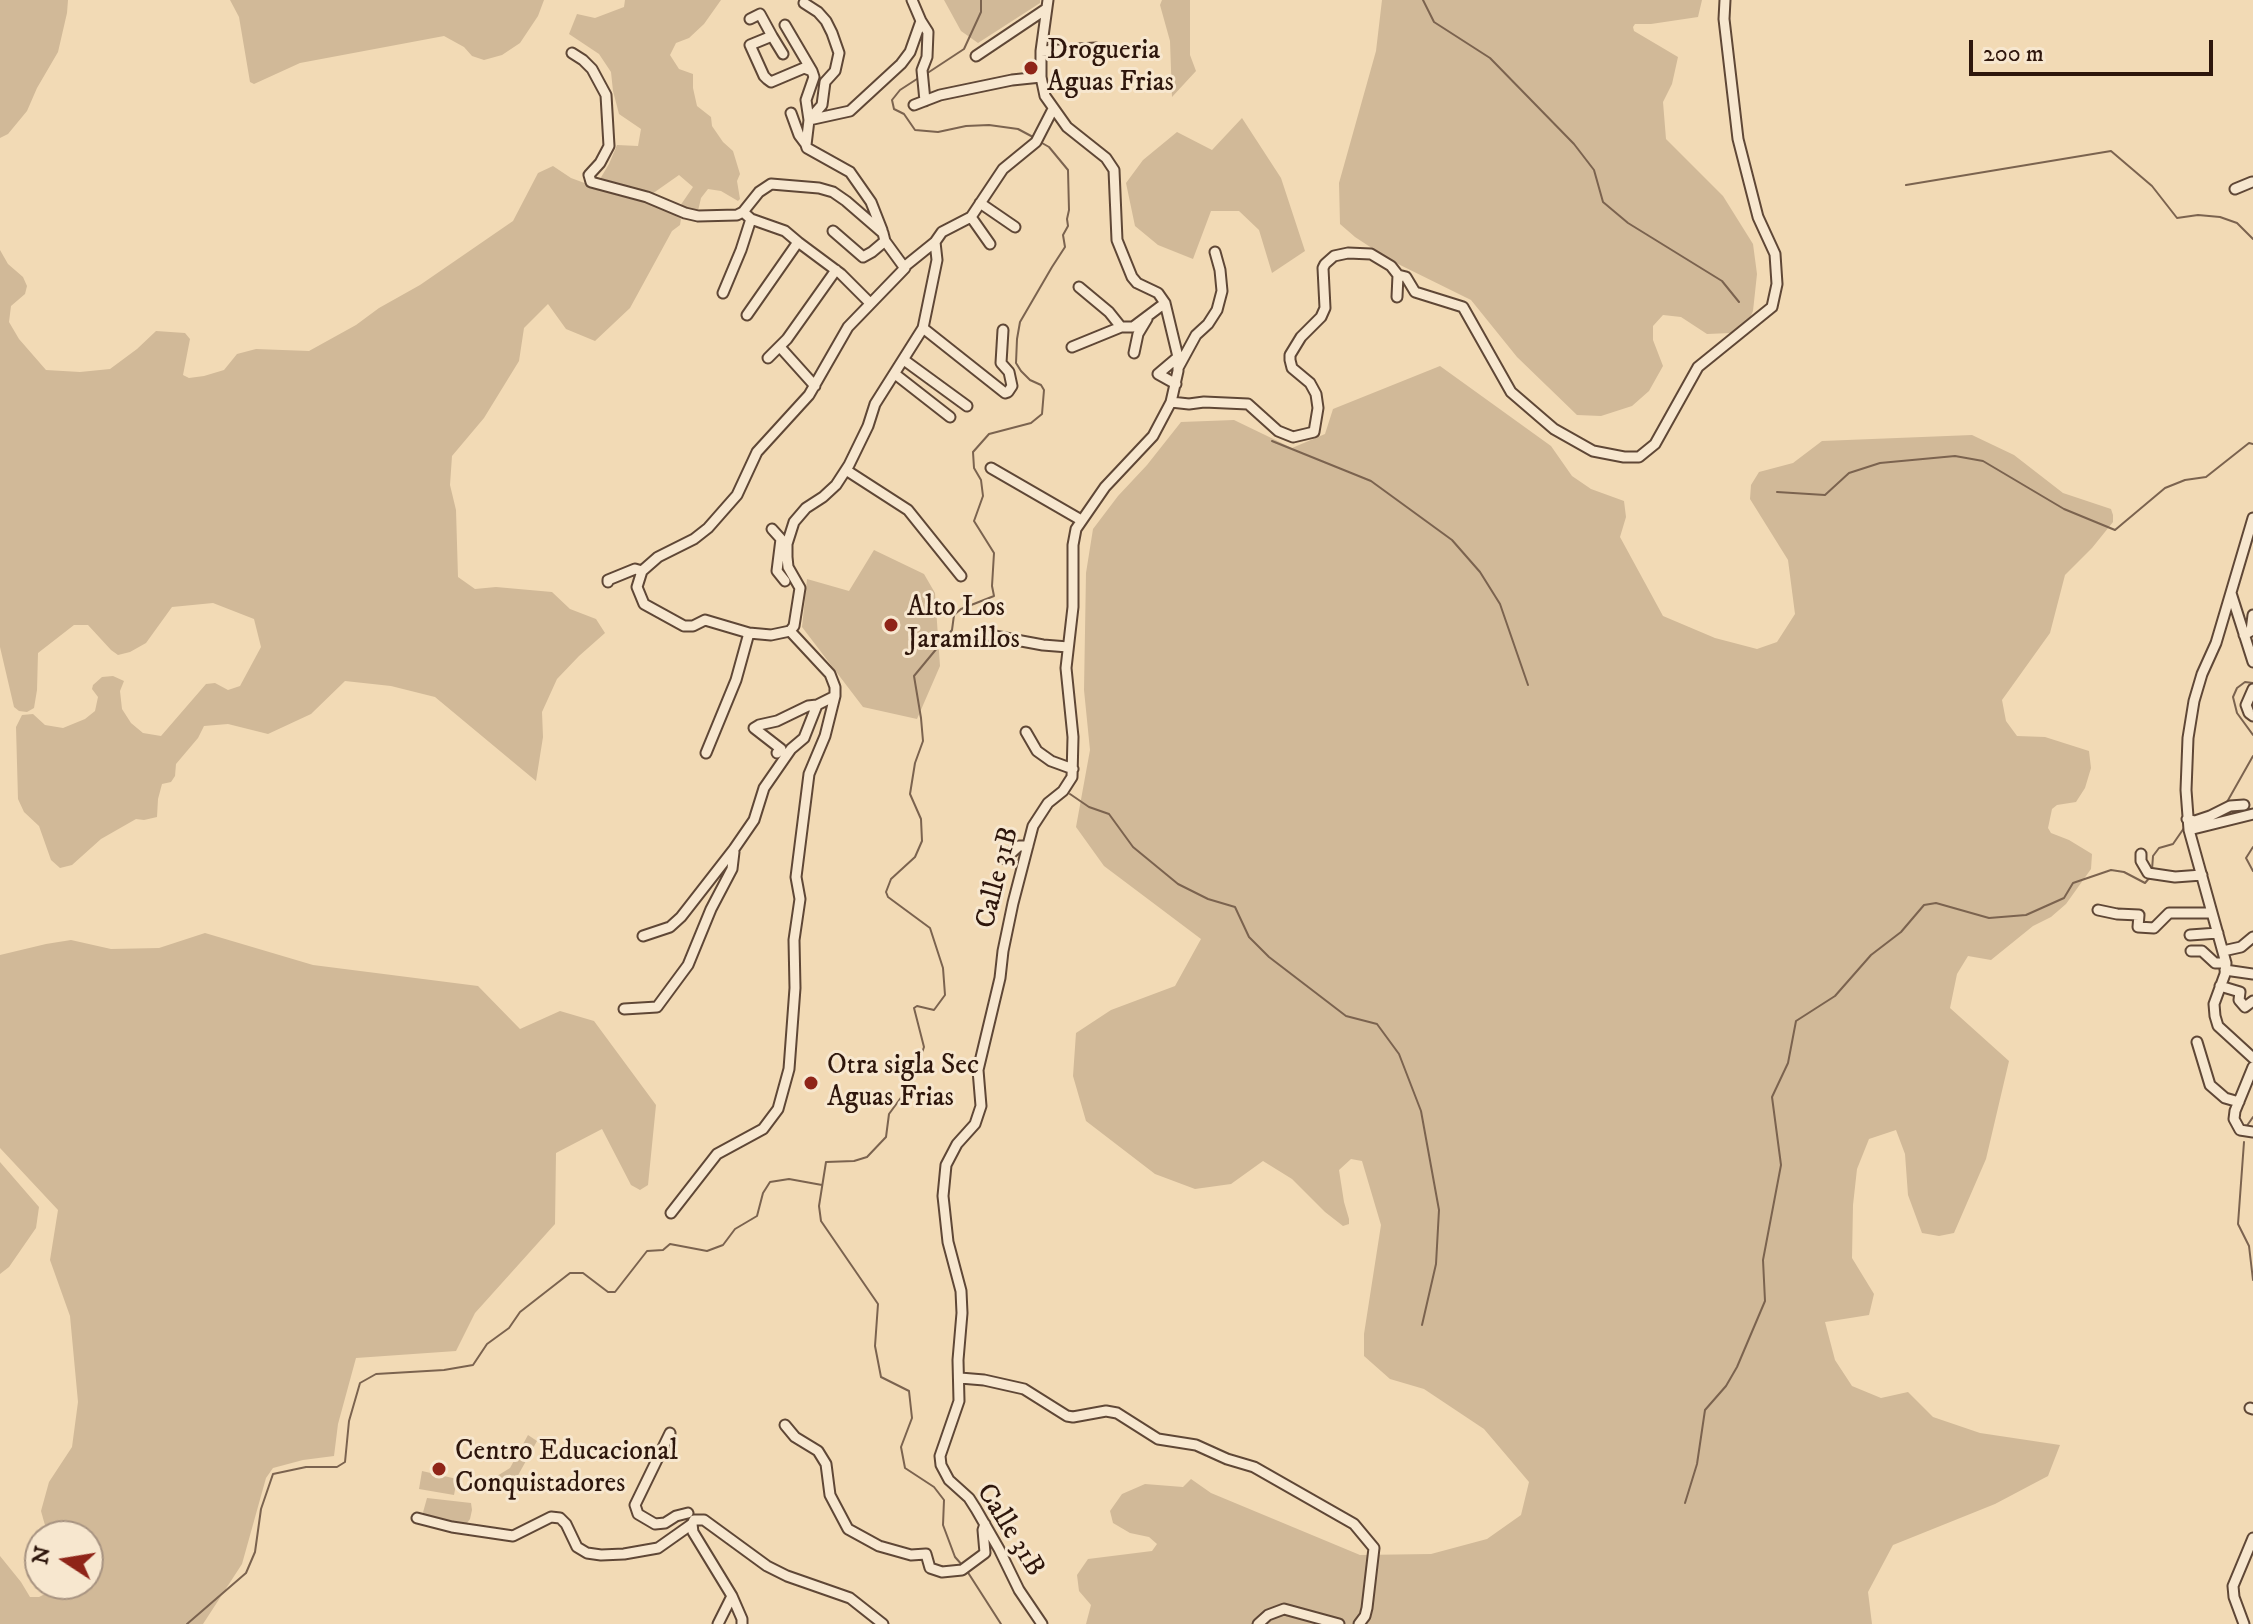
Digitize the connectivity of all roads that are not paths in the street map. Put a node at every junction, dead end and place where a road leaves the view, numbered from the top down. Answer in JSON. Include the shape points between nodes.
{"nodes":[{"id":1,"x":912,"y":0,"type":"edge"},
{"id":2,"x":1725,"y":0,"type":"edge"},
{"id":3,"x":804,"y":3,"type":"dead end"},
{"id":4,"x":1047,"y":5,"type":"edge"},
{"id":5,"x":750,"y":19,"type":"dead end"},
{"id":6,"x":921,"y":21,"type":"junction"},
{"id":7,"x":785,"y":25,"type":"dead end"},
{"id":8,"x":772,"y":36,"type":"junction"},
{"id":9,"x":1096,"y":48,"type":"dead end"},
{"id":10,"x":1041,"y":51,"type":"junction"},
{"id":11,"x":572,"y":53,"type":"dead end"},
{"id":12,"x":783,"y":54,"type":"dead end"},
{"id":13,"x":976,"y":56,"type":"dead end"},
{"id":14,"x":812,"y":71,"type":"junction"},
{"id":15,"x":1041,"y":77,"type":"junction"},
{"id":16,"x":925,"y":101,"type":"junction"},
{"id":17,"x":914,"y":105,"type":"dead end"},
{"id":18,"x":1053,"y":109,"type":"junction"},
{"id":19,"x":791,"y":113,"type":"dead end"},
{"id":20,"x":809,"y":120,"type":"junction"},
{"id":21,"x":805,"y":143,"type":"junction"},
{"id":22,"x":2253,"y":181,"type":"edge"},
{"id":23,"x":2235,"y":189,"type":"dead end"},
{"id":24,"x":980,"y":203,"type":"junction"},
{"id":25,"x":747,"y":215,"type":"junction"},
{"id":26,"x":971,"y":217,"type":"junction"},
{"id":27,"x":1015,"y":227,"type":"dead end"},
{"id":28,"x":833,"y":231,"type":"dead end"},
{"id":29,"x":884,"y":237,"type":"junction"},
{"id":30,"x":798,"y":242,"type":"junction"},
{"id":31,"x":935,"y":242,"type":"junction"},
{"id":32,"x":990,"y":244,"type":"dead end"},
{"id":33,"x":1215,"y":252,"type":"dead end"},
{"id":34,"x":904,"y":267,"type":"junction"},
{"id":35,"x":836,"y":270,"type":"junction"},
{"id":36,"x":1398,"y":275,"type":"junction"},
{"id":37,"x":1079,"y":287,"type":"dead end"},
{"id":38,"x":723,"y":293,"type":"dead end"},
{"id":39,"x":1397,"y":297,"type":"dead end"},
{"id":40,"x":870,"y":303,"type":"junction"},
{"id":41,"x":1165,"y":303,"type":"junction"},
{"id":42,"x":747,"y":315,"type":"dead end"},
{"id":43,"x":1148,"y":318,"type":"junction"},
{"id":44,"x":1121,"y":327,"type":"junction"},
{"id":45,"x":923,"y":328,"type":"junction"},
{"id":46,"x":1003,"y":330,"type":"dead end"},
{"id":47,"x":780,"y":347,"type":"junction"},
{"id":48,"x":1072,"y":347,"type":"dead end"},
{"id":49,"x":1134,"y":353,"type":"dead end"},
{"id":50,"x":768,"y":358,"type":"dead end"},
{"id":51,"x":904,"y":360,"type":"junction"},
{"id":52,"x":1178,"y":363,"type":"junction"},
{"id":53,"x":895,"y":374,"type":"junction"},
{"id":54,"x":1176,"y":384,"type":"junction"},
{"id":55,"x":815,"y":386,"type":"junction"},
{"id":56,"x":1171,"y":402,"type":"junction"},
{"id":57,"x":967,"y":406,"type":"dead end"},
{"id":58,"x":950,"y":417,"type":"dead end"},
{"id":59,"x":991,"y":468,"type":"dead end"},
{"id":60,"x":846,"y":470,"type":"junction"},
{"id":61,"x":2253,"y":518,"type":"edge"},
{"id":62,"x":1081,"y":520,"type":"junction"},
{"id":63,"x":772,"y":529,"type":"dead end"},
{"id":64,"x":2241,"y":556,"type":"junction"},
{"id":65,"x":2253,"y":561,"type":"edge"},
{"id":66,"x":642,"y":571,"type":"junction"},
{"id":67,"x":961,"y":576,"type":"dead end"},
{"id":68,"x":785,"y":581,"type":"dead end"},
{"id":69,"x":608,"y":582,"type":"dead end"},
{"id":70,"x":2231,"y":592,"type":"junction"},
{"id":71,"x":2253,"y":615,"type":"edge"},
{"id":72,"x":790,"y":631,"type":"junction"},
{"id":73,"x":749,"y":633,"type":"junction"},
{"id":74,"x":989,"y":635,"type":"dead end"},
{"id":75,"x":2244,"y":635,"type":"junction"},
{"id":76,"x":1068,"y":647,"type":"junction"},
{"id":77,"x":2253,"y":662,"type":"edge"},
{"id":78,"x":2253,"y":689,"type":"edge"},
{"id":79,"x":835,"y":696,"type":"junction"},
{"id":80,"x":817,"y":705,"type":"junction"},
{"id":81,"x":2253,"y":716,"type":"edge"},
{"id":82,"x":1026,"y":732,"type":"dead end"},
{"id":83,"x":706,"y":753,"type":"dead end"},
{"id":84,"x":777,"y":753,"type":"dead end"},
{"id":85,"x":1073,"y":769,"type":"junction"},
{"id":86,"x":2244,"y":805,"type":"dead end"},
{"id":87,"x":2253,"y":814,"type":"edge"},
{"id":88,"x":2188,"y":824,"type":"junction"},
{"id":89,"x":1028,"y":846,"type":"junction"},
{"id":90,"x":734,"y":849,"type":"junction"},
{"id":91,"x":2141,"y":854,"type":"dead end"},
{"id":92,"x":1005,"y":859,"type":"dead end"},
{"id":93,"x":2202,"y":875,"type":"junction"},
{"id":94,"x":2098,"y":910,"type":"dead end"},
{"id":95,"x":2211,"y":913,"type":"junction"},
{"id":96,"x":2218,"y":933,"type":"junction"},
{"id":97,"x":2190,"y":935,"type":"dead end"},
{"id":98,"x":643,"y":936,"type":"dead end"},
{"id":99,"x":2253,"y":937,"type":"edge"},
{"id":100,"x":2191,"y":951,"type":"dead end"},
{"id":101,"x":2223,"y":951,"type":"junction"},
{"id":102,"x":2226,"y":966,"type":"junction"},
{"id":103,"x":2253,"y":974,"type":"edge"},
{"id":104,"x":2220,"y":986,"type":"junction"},
{"id":105,"x":2253,"y":1001,"type":"edge"},
{"id":106,"x":624,"y":1009,"type":"dead end"},
{"id":107,"x":2197,"y":1042,"type":"dead end"},
{"id":108,"x":2253,"y":1058,"type":"edge"},
{"id":109,"x":2253,"y":1067,"type":"edge"},
{"id":110,"x":2239,"y":1102,"type":"junction"},
{"id":111,"x":2253,"y":1132,"type":"edge"},
{"id":112,"x":671,"y":1213,"type":"dead end"},
{"id":113,"x":960,"y":1378,"type":"junction"},
{"id":114,"x":785,"y":1425,"type":"dead end"},
{"id":115,"x":670,"y":1433,"type":"dead end"},
{"id":116,"x":688,"y":1513,"type":"dead end"},
{"id":117,"x":417,"y":1518,"type":"dead end"},
{"id":118,"x":692,"y":1524,"type":"junction"},
{"id":119,"x":985,"y":1524,"type":"junction"},
{"id":120,"x":2253,"y":1538,"type":"edge"},
{"id":121,"x":732,"y":1596,"type":"junction"},
{"id":122,"x":718,"y":1624,"type":"edge"},
{"id":123,"x":742,"y":1624,"type":"edge"},
{"id":124,"x":883,"y":1624,"type":"edge"},
{"id":125,"x":1042,"y":1624,"type":"edge"},
{"id":126,"x":1258,"y":1624,"type":"edge"},
{"id":127,"x":1339,"y":1624,"type":"edge"},
{"id":128,"x":1359,"y":1624,"type":"edge"},
{"id":129,"x":2244,"y":1624,"type":"edge"}],
"edges":[{"from":1,"to":6,"type":"street"},
{"from":2,"to":36,"type":"street","via":[[1738,139],[1758,217],[1775,254],[1777,284],[1772,307],[1698,367],[1655,444],[1639,457],[1624,457],[1593,451],[1554,429],[1511,392],[1463,307],[1415,292],[1406,277]]},
{"from":3,"to":20,"type":"street","via":[[826,21],[839,53],[835,71],[825,82],[822,105]]},
{"from":4,"to":10,"type":"street"},
{"from":4,"to":13,"type":"street"},
{"from":5,"to":8,"type":"street","via":[[760,14]]},
{"from":6,"to":16,"type":"street","via":[[928,32],[922,70]]},
{"from":6,"to":20,"type":"street","via":[[901,64],[850,111]]},
{"from":7,"to":14,"type":"street"},
{"from":8,"to":12,"type":"street"},
{"from":8,"to":14,"type":"street","via":[[746,47],[764,76],[771,82],[804,68]]},
{"from":9,"to":10,"type":"street"},
{"from":10,"to":15,"type":"street"},
{"from":11,"to":25,"type":"street","via":[[592,69],[606,95],[609,146],[589,175],[591,182],[698,216]]},
{"from":14,"to":20,"type":"street","via":[[806,100]]},
{"from":15,"to":16,"type":"street"},
{"from":15,"to":18,"type":"street"},
{"from":16,"to":17,"type":"street"},
{"from":18,"to":24,"type":"street","via":[[1039,137],[1003,169]]},
{"from":18,"to":41,"type":"street","via":[[1114,170],[1117,240],[1137,283],[1158,293]]},
{"from":19,"to":21,"type":"street"},
{"from":20,"to":21,"type":"street"},
{"from":21,"to":29,"type":"street","via":[[850,172],[871,202]]},
{"from":22,"to":23,"type":"street"},
{"from":24,"to":26,"type":"street"},
{"from":24,"to":27,"type":"street"},
{"from":25,"to":29,"type":"street","via":[[759,192],[771,184],[819,188],[846,201]]},
{"from":25,"to":30,"type":"street"},
{"from":25,"to":38,"type":"street","via":[[744,243]]},
{"from":26,"to":31,"type":"street","via":[[942,232]]},
{"from":26,"to":32,"type":"street"},
{"from":28,"to":29,"type":"street","via":[[863,257]]},
{"from":29,"to":34,"type":"street"},
{"from":30,"to":35,"type":"street"},
{"from":30,"to":42,"type":"street"},
{"from":31,"to":34,"type":"street"},
{"from":31,"to":45,"type":"street","via":[[937,260]]},
{"from":33,"to":52,"type":"street","via":[[1222,291],[1217,310]]},
{"from":34,"to":40,"type":"street"},
{"from":35,"to":40,"type":"street"},
{"from":35,"to":47,"type":"street"},
{"from":36,"to":39,"type":"street"},
{"from":36,"to":56,"type":"street","via":[[1371,254],[1334,256],[1325,264],[1325,308],[1290,355],[1292,368],[1316,394],[1314,432],[1293,437],[1278,431],[1248,404]]},
{"from":37,"to":44,"type":"street"},
{"from":40,"to":55,"type":"street","via":[[848,327]]},
{"from":41,"to":43,"type":"street"},
{"from":41,"to":52,"type":"street"},
{"from":43,"to":44,"type":"street"},
{"from":43,"to":49,"type":"street"},
{"from":44,"to":48,"type":"street"},
{"from":45,"to":46,"type":"street","via":[[1005,393],[1012,386],[1001,363]]},
{"from":45,"to":51,"type":"street"},
{"from":47,"to":50,"type":"street"},
{"from":47,"to":55,"type":"street"},
{"from":51,"to":53,"type":"street"},
{"from":51,"to":57,"type":"street"},
{"from":52,"to":54,"type":"street"},
{"from":52,"to":54,"type":"street","via":[[1158,374]]},
{"from":53,"to":58,"type":"street"},
{"from":53,"to":60,"type":"street","via":[[875,404]]},
{"from":54,"to":56,"type":"street"},
{"from":55,"to":66,"type":"street","via":[[757,452],[737,495],[708,528]]},
{"from":56,"to":62,"type":"street","via":[[1153,436]]},
{"from":59,"to":62,"type":"street"},
{"from":60,"to":67,"type":"street","via":[[908,510]]},
{"from":60,"to":72,"type":"street","via":[[799,514],[790,532],[788,567],[800,594]]},
{"from":61,"to":64,"type":"street"},
{"from":62,"to":76,"type":"street","via":[[1073,545]]},
{"from":63,"to":68,"type":"street","via":[[781,539],[777,571]]},
{"from":64,"to":65,"type":"street"},
{"from":64,"to":70,"type":"street"},
{"from":66,"to":69,"type":"street","via":[[635,569]]},
{"from":66,"to":73,"type":"street","via":[[637,587],[648,607],[684,626],[705,620]]},
{"from":70,"to":75,"type":"street"},
{"from":70,"to":88,"type":"street","via":[[2194,701],[2188,738]]},
{"from":71,"to":75,"type":"street","via":[[2251,631]]},
{"from":72,"to":73,"type":"street"},
{"from":72,"to":79,"type":"street","via":[[834,680]]},
{"from":73,"to":83,"type":"street"},
{"from":74,"to":76,"type":"street"},
{"from":75,"to":77,"type":"street"},
{"from":76,"to":85,"type":"street"},
{"from":78,"to":81,"type":"street","via":[[2246,705]]},
{"from":79,"to":80,"type":"street"},
{"from":79,"to":112,"type":"street","via":[[809,774],[796,877],[800,899],[789,1069],[781,1101],[763,1129],[717,1154]]},
{"from":80,"to":84,"type":"street","via":[[754,728],[781,749]]},
{"from":80,"to":90,"type":"street","via":[[804,738],[764,788],[754,820]]},
{"from":82,"to":85,"type":"street","via":[[1037,751]]},
{"from":85,"to":89,"type":"street","name":"Calle 31B","via":[[1063,791],[1038,817]]},
{"from":86,"to":88,"type":"street"},
{"from":87,"to":88,"type":"street"},
{"from":88,"to":93,"type":"street"},
{"from":89,"to":92,"type":"street","via":[[1019,846]]},
{"from":89,"to":113,"type":"street","name":"Calle 31B","via":[[978,1070],[981,1106],[975,1124],[946,1165],[948,1242],[961,1291]]},
{"from":90,"to":98,"type":"street","via":[[681,917],[670,927]]},
{"from":90,"to":106,"type":"street","via":[[732,869],[688,965],[657,1007]]},
{"from":91,"to":93,"type":"street","via":[[2148,873]]},
{"from":93,"to":95,"type":"street"},
{"from":94,"to":95,"type":"street","via":[[2139,915],[2138,927],[2154,928],[2169,913]]},
{"from":95,"to":96,"type":"street"},
{"from":96,"to":97,"type":"street"},
{"from":96,"to":101,"type":"street"},
{"from":99,"to":101,"type":"street"},
{"from":100,"to":102,"type":"street","via":[[2202,951]]},
{"from":101,"to":102,"type":"street"},
{"from":102,"to":103,"type":"street"},
{"from":102,"to":104,"type":"street"},
{"from":104,"to":105,"type":"street","via":[[2240,992],[2245,1007]]},
{"from":104,"to":108,"type":"street","via":[[2214,1004],[2218,1026]]},
{"from":107,"to":110,"type":"street","via":[[2210,1085]]},
{"from":109,"to":110,"type":"street"},
{"from":110,"to":111,"type":"street","via":[[2236,1125]]},
{"from":113,"to":119,"type":"street","name":"Calle 31B","via":[[941,1465]]},
{"from":113,"to":128,"type":"street","via":[[1024,1389],[1067,1416],[1117,1413],[1158,1439],[1196,1445],[1254,1467],[1354,1524],[1374,1548],[1367,1608]]},
{"from":114,"to":119,"type":"street","via":[[826,1464],[830,1495],[848,1529],[879,1546],[926,1554],[930,1568],[942,1572],[962,1570],[985,1553]]},
{"from":115,"to":116,"type":"street","via":[[635,1505],[638,1514],[655,1524]]},
{"from":117,"to":118,"type":"street","via":[[513,1536],[551,1517],[560,1518],[577,1547],[601,1555],[658,1548]]},
{"from":118,"to":121,"type":"street"},
{"from":118,"to":124,"type":"street","via":[[704,1520],[767,1566],[850,1598]]},
{"from":119,"to":125,"type":"street","name":"Calle 31B"},
{"from":120,"to":129,"type":"street","via":[[2233,1586]]},
{"from":121,"to":122,"type":"street"},
{"from":121,"to":123,"type":"street"},
{"from":126,"to":127,"type":"street","via":[[1284,1609]]}]}
